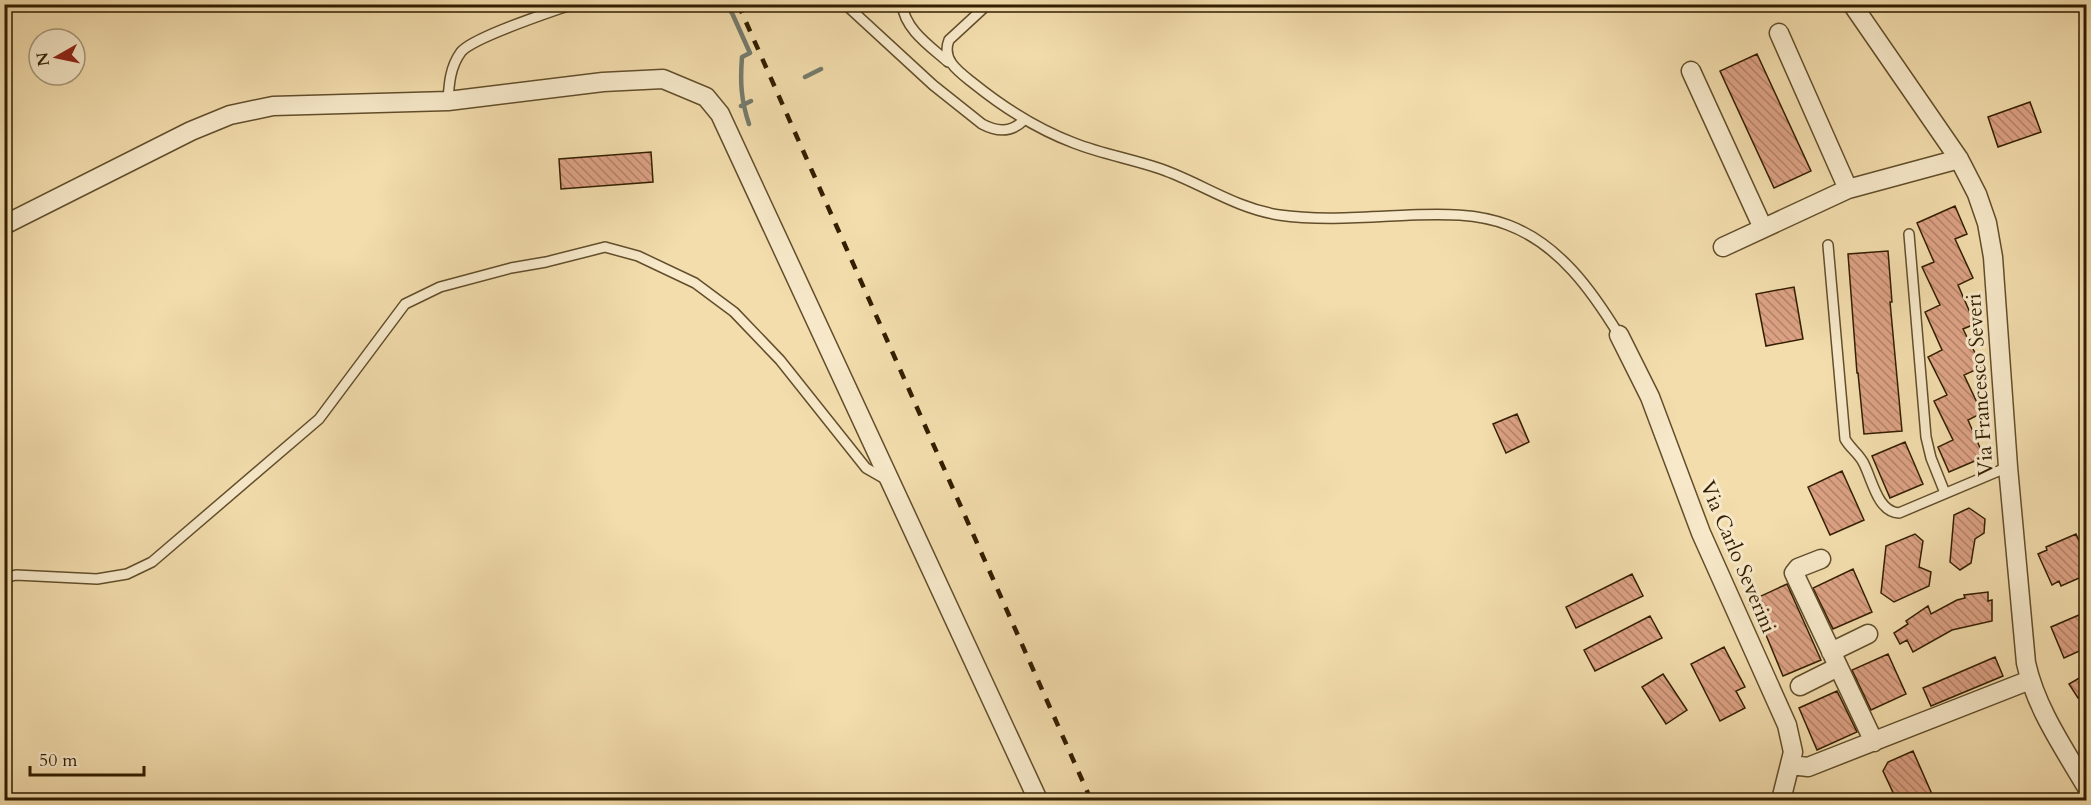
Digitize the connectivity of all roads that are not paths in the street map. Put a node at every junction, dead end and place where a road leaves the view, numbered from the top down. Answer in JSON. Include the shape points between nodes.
{"nodes":[{"id":1,"x":573,"y":4,"type":"edge"},
{"id":2,"x":845,"y":4,"type":"edge"},
{"id":3,"x":902,"y":4,"type":"edge"},
{"id":4,"x":988,"y":4,"type":"edge"},
{"id":5,"x":1852,"y":4,"type":"edge"},
{"id":6,"x":1779,"y":33,"type":"dead end"},
{"id":7,"x":952,"y":66,"type":"junction"},
{"id":8,"x":1691,"y":71,"type":"dead end"},
{"id":9,"x":448,"y":101,"type":"junction"},
{"id":10,"x":1024,"y":120,"type":"junction"},
{"id":11,"x":1959,"y":159,"type":"junction"},
{"id":12,"x":1848,"y":189,"type":"junction"},
{"id":13,"x":4,"y":225,"type":"edge"},
{"id":14,"x":1763,"y":228,"type":"junction"},
{"id":15,"x":1909,"y":234,"type":"dead end"},
{"id":16,"x":1828,"y":245,"type":"dead end"},
{"id":17,"x":1723,"y":247,"type":"dead end"},
{"id":18,"x":1619,"y":335,"type":"joint"},
{"id":19,"x":2008,"y":467,"type":"junction"},
{"id":20,"x":889,"y":482,"type":"junction"},
{"id":21,"x":1946,"y":493,"type":"junction"},
{"id":22,"x":1821,"y":559,"type":"dead end"},
{"id":23,"x":4,"y":578,"type":"edge"},
{"id":24,"x":1868,"y":634,"type":"dead end"},
{"id":25,"x":1835,"y":659,"type":"junction"},
{"id":26,"x":2030,"y":680,"type":"junction"},
{"id":27,"x":1800,"y":686,"type":"dead end"},
{"id":28,"x":1874,"y":742,"type":"junction"},
{"id":29,"x":1791,"y":765,"type":"junction"},
{"id":30,"x":2086,"y":786,"type":"edge"},
{"id":31,"x":1038,"y":801,"type":"edge"},
{"id":32,"x":1781,"y":801,"type":"edge"}],
"edges":[{"from":1,"to":9,"type":"lane","via":[[462,50],[449,82]]},
{"from":2,"to":10,"type":"lane","via":[[981,124],[1006,130]]},
{"from":3,"to":7,"type":"lane","via":[[911,28]]},
{"from":4,"to":7,"type":"lane","via":[[949,40],[947,53]]},
{"from":5,"to":11,"type":"street","name":"Via Francesco Severi"},
{"from":6,"to":12,"type":"street"},
{"from":7,"to":10,"type":"lane"},
{"from":8,"to":14,"type":"street"},
{"from":9,"to":13,"type":"street","via":[[273,106],[230,116],[191,131]]},
{"from":9,"to":20,"type":"street","via":[[603,82],[663,79],[706,97],[720,114]]},
{"from":10,"to":18,"type":"lane","via":[[1075,143],[1161,169],[1224,199],[1266,212],[1321,217],[1458,215],[1509,225],[1570,268]]},
{"from":11,"to":12,"type":"street"},
{"from":11,"to":19,"type":"street","name":"Via Francesco Severi","via":[[1981,204],[1992,248]]},
{"from":12,"to":14,"type":"street"},
{"from":14,"to":17,"type":"street"},
{"from":15,"to":21,"type":"lane","via":[[1926,437]]},
{"from":16,"to":21,"type":"lane","via":[[1845,439],[1862,460],[1879,499],[1890,512],[1899,513]]},
{"from":18,"to":29,"type":"street","name":"Via Carlo Severini","via":[[1650,397],[1709,552],[1781,708],[1791,739]]},
{"from":19,"to":21,"type":"lane"},
{"from":19,"to":26,"type":"street","name":"Via Francesco Severi","via":[[2024,653]]},
{"from":20,"to":23,"type":"lane","via":[[866,468],[780,360],[734,312],[695,283],[638,256],[605,247],[440,287],[405,304],[319,419],[152,562],[127,574],[97,579],[16,575]]},
{"from":20,"to":31,"type":"street"},
{"from":22,"to":25,"type":"street","via":[[1794,573]]},
{"from":24,"to":25,"type":"street"},
{"from":25,"to":27,"type":"street"},
{"from":25,"to":28,"type":"street"},
{"from":26,"to":28,"type":"street"},
{"from":26,"to":30,"type":"street","name":"Via Francesco Severi","via":[[2043,713]]},
{"from":28,"to":29,"type":"street","via":[[1808,767]]},
{"from":29,"to":32,"type":"street","name":"Via Carlo Severini"}]}
